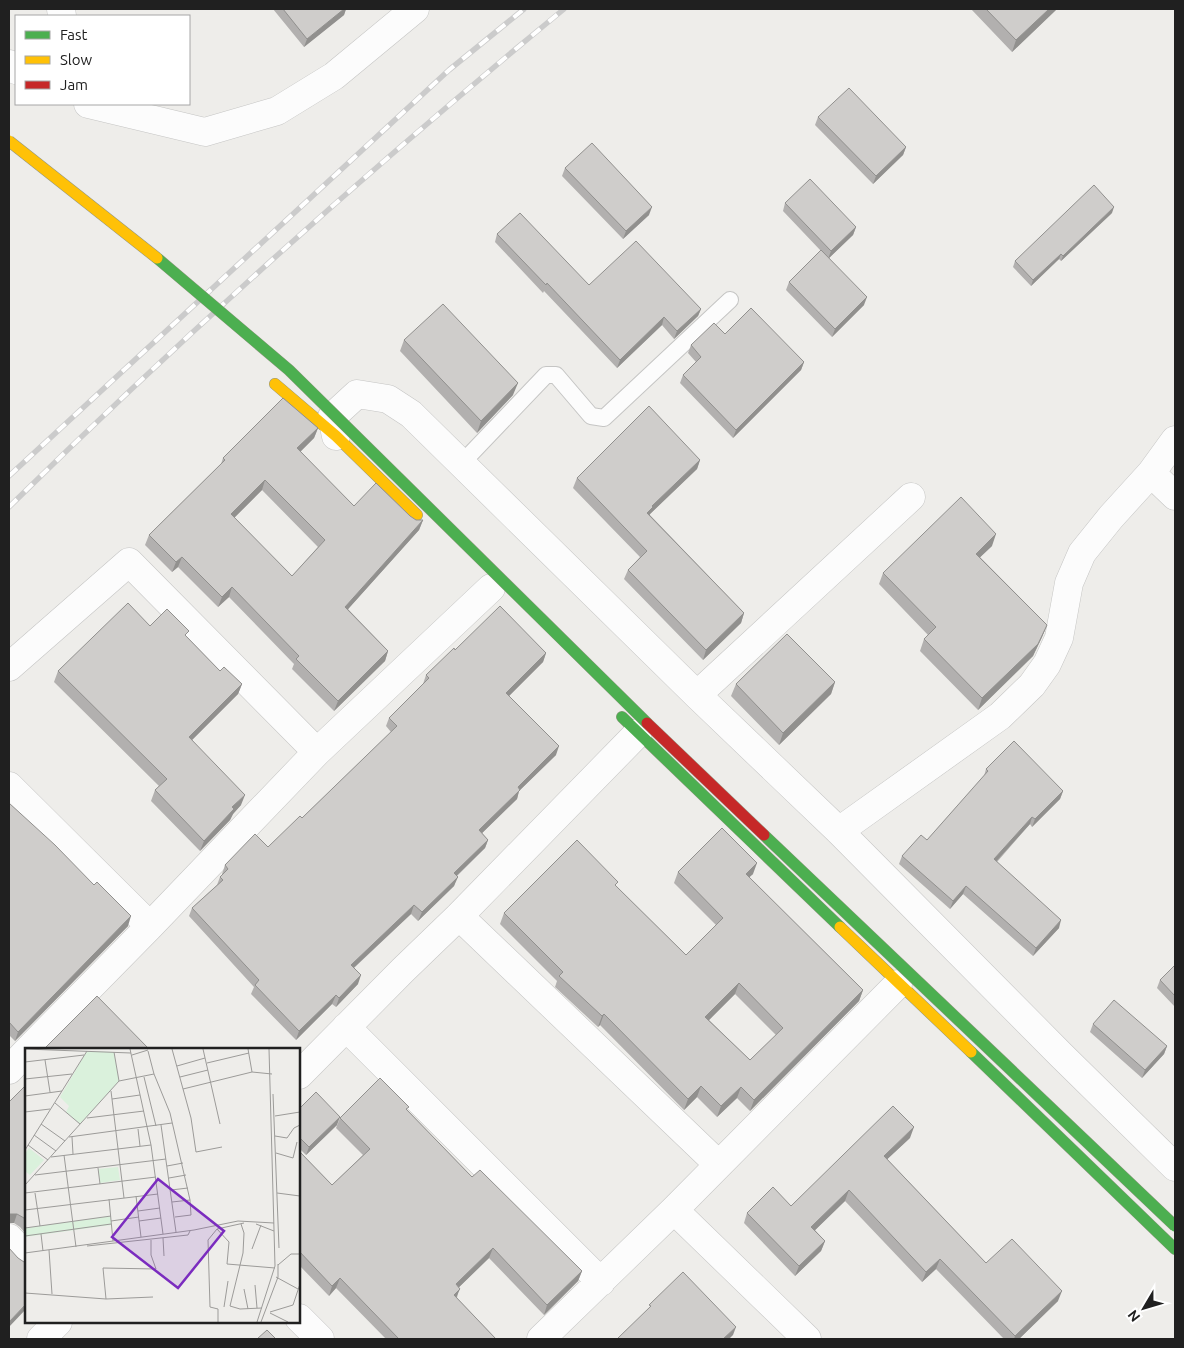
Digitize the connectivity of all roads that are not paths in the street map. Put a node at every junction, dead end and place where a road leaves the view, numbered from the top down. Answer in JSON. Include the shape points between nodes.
{"nodes":[{"id":1,"x":415,"y":9,"type":"edge"},
{"id":2,"x":92,"y":105,"type":"edge"},
{"id":3,"x":9,"y":141,"type":"edge"},
{"id":4,"x":730,"y":300,"type":"dead end"},
{"id":5,"x":275,"y":384,"type":"dead end"},
{"id":6,"x":336,"y":436,"type":"junction"},
{"id":7,"x":1175,"y":440,"type":"edge"},
{"id":8,"x":462,"y":463,"type":"junction"},
{"id":9,"x":1151,"y":473,"type":"junction"},
{"id":10,"x":1175,"y":496,"type":"edge"},
{"id":11,"x":911,"y":497,"type":"dead end"},
{"id":12,"x":428,"y":526,"type":"dead end"},
{"id":13,"x":491,"y":588,"type":"dead end"},
{"id":14,"x":9,"y":667,"type":"edge"},
{"id":15,"x":697,"y":695,"type":"junction"},
{"id":16,"x":617,"y":712,"type":"dead end"},
{"id":17,"x":638,"y":733,"type":"junction"},
{"id":18,"x":318,"y":752,"type":"junction"},
{"id":19,"x":9,"y":786,"type":"edge"},
{"id":20,"x":839,"y":831,"type":"junction"},
{"id":21,"x":459,"y":916,"type":"junction"},
{"id":22,"x":150,"y":926,"type":"junction"},
{"id":23,"x":898,"y":984,"type":"junction"},
{"id":24,"x":346,"y":1027,"type":"junction"},
{"id":25,"x":30,"y":1048,"type":"edge"},
{"id":26,"x":25,"y":1053,"type":"edge"},
{"id":27,"x":9,"y":1070,"type":"edge"},
{"id":28,"x":300,"y":1074,"type":"edge"},
{"id":29,"x":718,"y":1164,"type":"junction"},
{"id":30,"x":1175,"y":1167,"type":"edge"},
{"id":31,"x":674,"y":1210,"type":"junction"},
{"id":32,"x":1175,"y":1226,"type":"edge"},
{"id":33,"x":9,"y":1238,"type":"edge"},
{"id":34,"x":1175,"y":1249,"type":"edge"},
{"id":35,"x":25,"y":1255,"type":"edge"},
{"id":36,"x":601,"y":1282,"type":"junction"},
{"id":37,"x":300,"y":1319,"type":"edge"},
{"id":38,"x":57,"y":1323,"type":"edge"},
{"id":39,"x":41,"y":1339,"type":"edge"},
{"id":40,"x":320,"y":1339,"type":"edge"},
{"id":41,"x":541,"y":1339,"type":"edge"},
{"id":42,"x":807,"y":1339,"type":"edge"}],
"edges":[{"from":1,"to":2,"type":"street","via":[[334,76],[268,114],[205,132]]},
{"from":3,"to":32,"type":"street","bridge":true,"via":[[138,242],[289,370],[642,718]]},
{"from":4,"to":8,"type":"lane","via":[[604,418],[591,416],[556,375],[546,375]]},
{"from":5,"to":6,"type":"street"},
{"from":6,"to":8,"type":"street","via":[[332,417],[357,394],[388,399],[411,414]]},
{"from":6,"to":12,"type":"street"},
{"from":7,"to":9,"type":"street"},
{"from":8,"to":15,"type":"street"},
{"from":9,"to":10,"type":"street"},
{"from":9,"to":20,"type":"street","via":[[1082,553],[1070,583],[1059,638],[1047,664],[1032,685],[1000,716]]},
{"from":11,"to":15,"type":"street"},
{"from":13,"to":18,"type":"street"},
{"from":14,"to":18,"type":"street","via":[[129,562]]},
{"from":15,"to":20,"type":"street"},
{"from":16,"to":17,"type":"street"},
{"from":17,"to":21,"type":"street"},
{"from":17,"to":23,"type":"street"},
{"from":18,"to":22,"type":"street"},
{"from":19,"to":22,"type":"street"},
{"from":20,"to":30,"type":"street"},
{"from":21,"to":24,"type":"street"},
{"from":21,"to":29,"type":"street"},
{"from":22,"to":25,"type":"street"},
{"from":23,"to":29,"type":"street"},
{"from":23,"to":34,"type":"street"},
{"from":24,"to":28,"type":"street"},
{"from":24,"to":36,"type":"street"},
{"from":26,"to":27,"type":"street"},
{"from":29,"to":31,"type":"street"},
{"from":31,"to":36,"type":"street"},
{"from":31,"to":42,"type":"street"},
{"from":33,"to":35,"type":"street"},
{"from":36,"to":41,"type":"street"},
{"from":37,"to":40,"type":"street"},
{"from":38,"to":39,"type":"street"}]}
